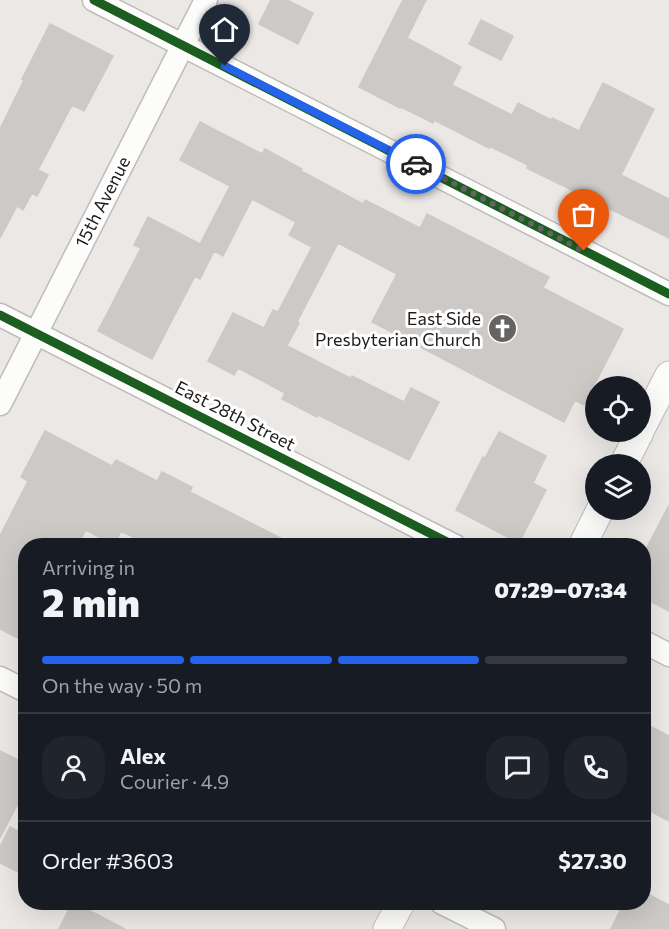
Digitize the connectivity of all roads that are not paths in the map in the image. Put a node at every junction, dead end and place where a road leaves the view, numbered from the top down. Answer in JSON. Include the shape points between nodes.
{"nodes":[{"id":1,"x":94,"y":0,"type":"edge"},
{"id":2,"x":206,"y":0,"type":"edge"},
{"id":3,"x":183,"y":45,"type":"junction"},
{"id":4,"x":669,"y":294,"type":"edge"},
{"id":5,"x":0,"y":315,"type":"edge"},
{"id":6,"x":36,"y":333,"type":"junction"},
{"id":7,"x":669,"y":375,"type":"edge"},
{"id":8,"x":0,"y":404,"type":"edge"},
{"id":9,"x":651,"y":410,"type":"edge"},
{"id":10,"x":595,"y":520,"type":"edge"},
{"id":11,"x":439,"y":538,"type":"edge"},
{"id":12,"x":586,"y":538,"type":"edge"},
{"id":13,"x":651,"y":646,"type":"edge"},
{"id":14,"x":669,"y":655,"type":"edge"},
{"id":15,"x":0,"y":678,"type":"edge"},
{"id":16,"x":18,"y":687,"type":"edge"},
{"id":17,"x":396,"y":910,"type":"edge"},
{"id":18,"x":456,"y":910,"type":"edge"},
{"id":19,"x":387,"y":929,"type":"edge"},
{"id":20,"x":494,"y":929,"type":"edge"}],
"edges":[{"from":1,"to":3,"type":"street"},
{"from":2,"to":3,"type":"street","name":"15th Avenue"},
{"from":3,"to":4,"type":"street"},
{"from":3,"to":6,"type":"street","name":"15th Avenue"},
{"from":5,"to":6,"type":"street","name":"East 28th Street"},
{"from":6,"to":8,"type":"street","name":"15th Avenue"},
{"from":6,"to":11,"type":"street","name":"East 28th Street"},
{"from":7,"to":9,"type":"street"},
{"from":10,"to":12,"type":"street"},
{"from":13,"to":14,"type":"street"},
{"from":15,"to":16,"type":"street"},
{"from":17,"to":19,"type":"street"},
{"from":18,"to":20,"type":"street"}]}
